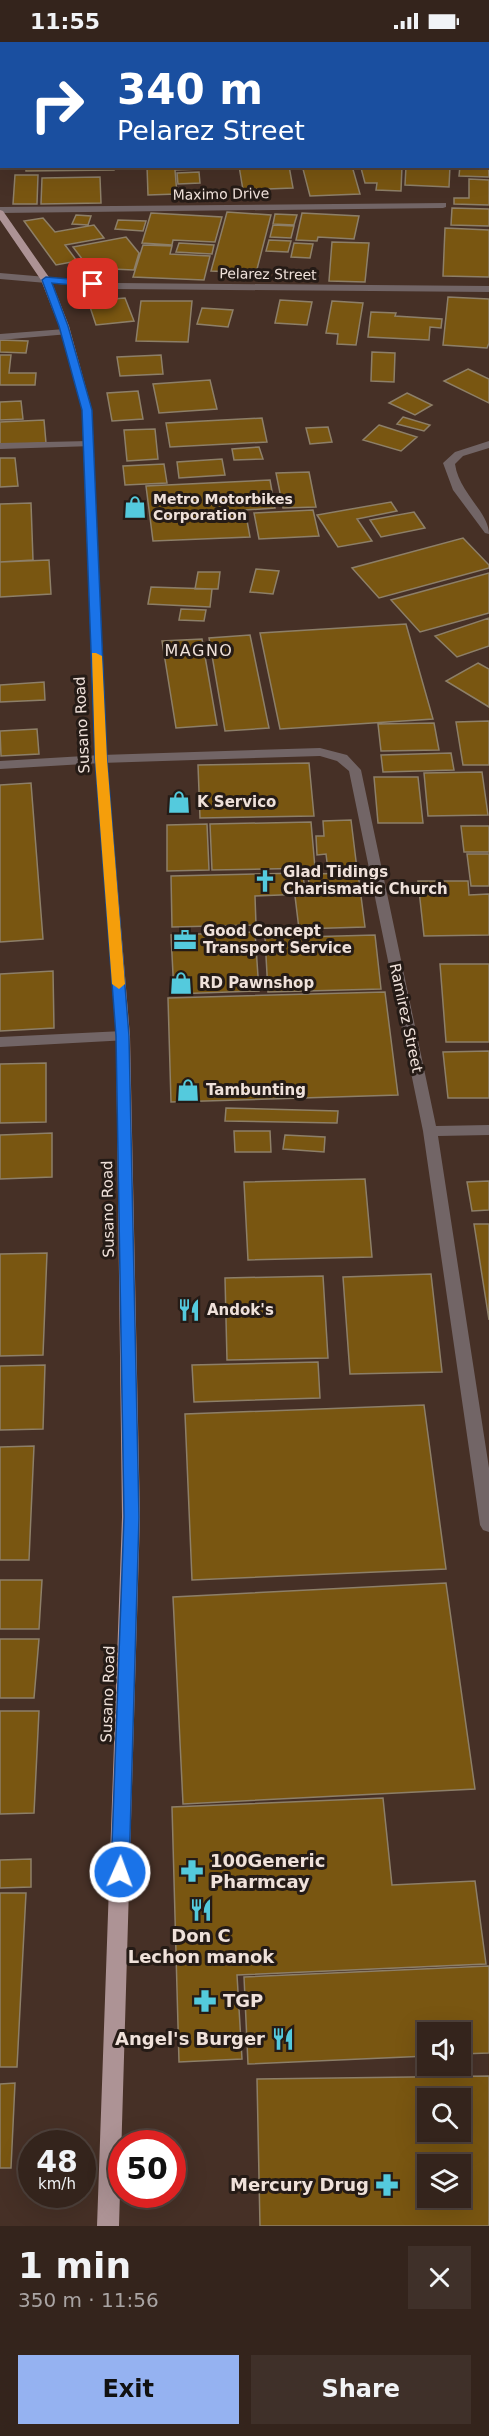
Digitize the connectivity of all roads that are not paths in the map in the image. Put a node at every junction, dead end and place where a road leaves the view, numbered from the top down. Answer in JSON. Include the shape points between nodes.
{"nodes":[{"id":1,"x":443,"y":205,"type":"dead end"},
{"id":2,"x":0,"y":211,"type":"edge"},
{"id":3,"x":0,"y":276,"type":"edge"},
{"id":4,"x":46,"y":280,"type":"junction"},
{"id":5,"x":489,"y":290,"type":"edge"},
{"id":6,"x":65,"y":332,"type":"junction"},
{"id":7,"x":0,"y":337,"type":"edge"},
{"id":8,"x":89,"y":444,"type":"junction"},
{"id":9,"x":489,"y":444,"type":"edge"},
{"id":10,"x":0,"y":446,"type":"edge"},
{"id":11,"x":489,"y":531,"type":"edge"},
{"id":12,"x":101,"y":759,"type":"junction"},
{"id":13,"x":0,"y":765,"type":"edge"},
{"id":14,"x":123,"y":1036,"type":"junction"},
{"id":15,"x":0,"y":1042,"type":"edge"},
{"id":16,"x":489,"y":1130,"type":"edge"},
{"id":17,"x":430,"y":1131,"type":"junction"},
{"id":18,"x":489,"y":1525,"type":"edge"},
{"id":19,"x":108,"y":2226,"type":"edge"}],
"edges":[{"from":1,"to":2,"type":"street","name":"Maximo Drive"},
{"from":2,"to":4,"type":"main road","name":"Susano Road"},
{"from":3,"to":4,"type":"street","name":"Pelarez Street"},
{"from":4,"to":5,"type":"street","name":"Pelarez Street","via":[[116,286]]},
{"from":4,"to":6,"type":"main road","name":"Susano Road"},
{"from":6,"to":7,"type":"street"},
{"from":6,"to":8,"type":"main road","name":"Susano Road","via":[[87,410]]},
{"from":8,"to":10,"type":"street"},
{"from":8,"to":12,"type":"main road","name":"Susano Road"},
{"from":9,"to":11,"type":"street","via":[[459,454],[449,463],[449,472]]},
{"from":12,"to":13,"type":"street","name":"Ramirez Street"},
{"from":12,"to":14,"type":"main road","name":"Susano Road"},
{"from":12,"to":17,"type":"street","name":"Ramirez Street","via":[[320,752],[342,758],[355,770]]},
{"from":14,"to":15,"type":"street"},
{"from":14,"to":19,"type":"main road","name":"Susano Road","via":[[131,1517]]},
{"from":16,"to":17,"type":"street"},
{"from":17,"to":18,"type":"street","name":"Ramirez Street"}]}
